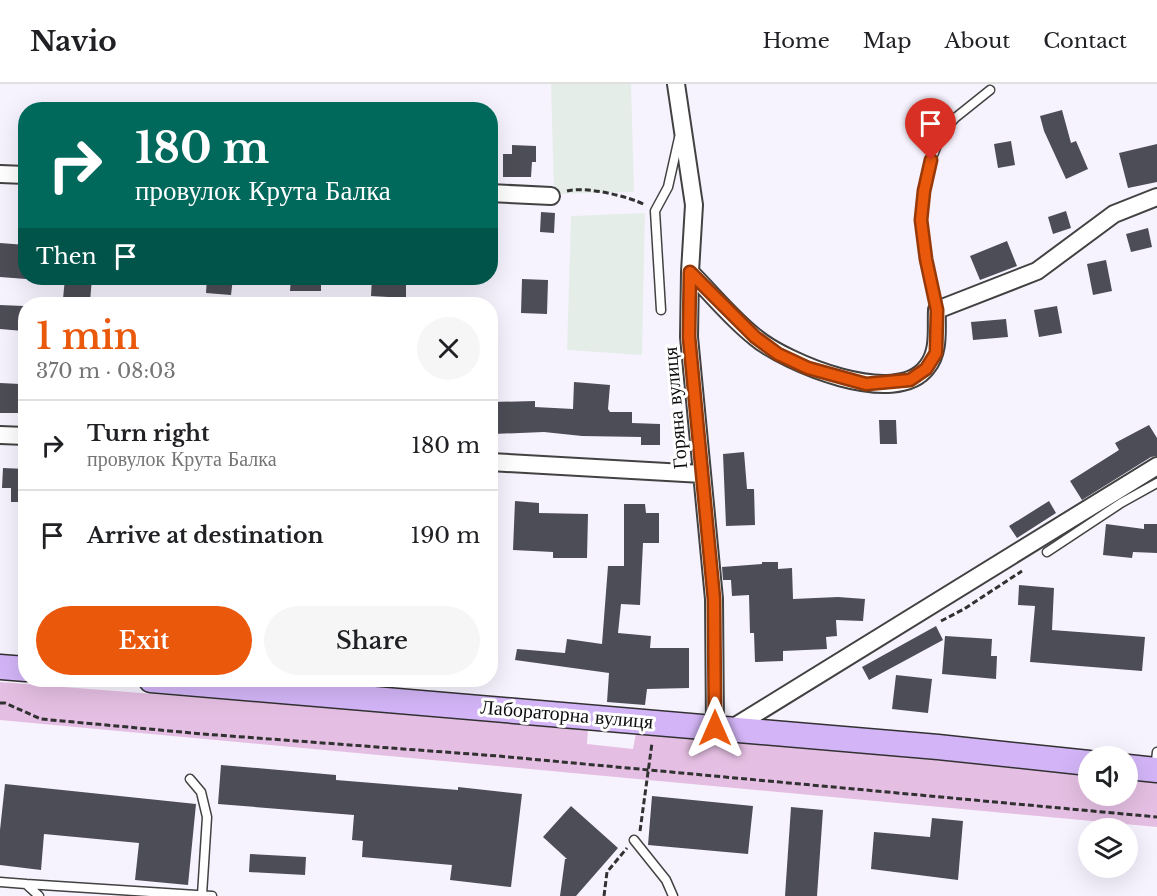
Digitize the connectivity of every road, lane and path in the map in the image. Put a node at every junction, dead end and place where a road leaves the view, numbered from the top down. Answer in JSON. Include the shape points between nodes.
{"nodes":[{"id":1,"x":676,"y":84,"type":"edge"},
{"id":2,"x":990,"y":90,"type":"dead end"},
{"id":3,"x":682,"y":124,"type":"junction"},
{"id":4,"x":0,"y":174,"type":"edge"},
{"id":5,"x":18,"y":175,"type":"edge"},
{"id":6,"x":498,"y":193,"type":"edge"},
{"id":7,"x":551,"y":196,"type":"joint"},
{"id":8,"x":1157,"y":197,"type":"edge"},
{"id":9,"x":655,"y":212,"type":"junction"},
{"id":10,"x":690,"y":272,"type":"junction"},
{"id":11,"x":661,"y":310,"type":"dead end"},
{"id":12,"x":937,"y":310,"type":"junction"},
{"id":13,"x":0,"y":435,"type":"edge"},
{"id":14,"x":18,"y":436,"type":"edge"},
{"id":15,"x":498,"y":462,"type":"edge"},
{"id":16,"x":1157,"y":466,"type":"edge"},
{"id":17,"x":702,"y":474,"type":"junction"},
{"id":18,"x":1157,"y":483,"type":"edge"},
{"id":19,"x":1047,"y":552,"type":"dead end"},
{"id":20,"x":0,"y":667,"type":"edge"},
{"id":21,"x":18,"y":668,"type":"edge"},
{"id":22,"x":237,"y":687,"type":"edge"},
{"id":23,"x":0,"y":703,"type":"edge"},
{"id":24,"x":721,"y":729,"type":"junction"},
{"id":25,"x":651,"y":746,"type":"dead end"},
{"id":26,"x":1078,"y":762,"type":"edge"},
{"id":27,"x":1156,"y":764,"type":"edge"},
{"id":28,"x":1138,"y":766,"type":"edge"},
{"id":29,"x":648,"y":771,"type":"junction"},
{"id":30,"x":190,"y":779,"type":"dead end"},
{"id":31,"x":1157,"y":817,"type":"edge"},
{"id":32,"x":634,"y":840,"type":"dead end"},
{"id":33,"x":0,"y":882,"type":"edge"},
{"id":34,"x":26,"y":884,"type":"junction"},
{"id":35,"x":202,"y":895,"type":"edge"},
{"id":36,"x":39,"y":896,"type":"edge"},
{"id":37,"x":212,"y":896,"type":"edge"},
{"id":38,"x":673,"y":896,"type":"edge"}],
"edges":[{"from":1,"to":3,"type":"street","name":"Горяна вулиця"},
{"from":2,"to":12,"type":"lane","via":[[942,133],[931,160],[921,220]]},
{"from":3,"to":9,"type":"lane","via":[[668,187]]},
{"from":3,"to":10,"type":"street","name":"Горяна вулиця","via":[[694,205]]},
{"from":4,"to":5,"type":"street"},
{"from":6,"to":7,"type":"street"},
{"from":7,"to":9,"type":"path","via":[[574,189],[602,193],[637,200]]},
{"from":8,"to":12,"type":"street","via":[[1114,214],[1037,272]]},
{"from":9,"to":11,"type":"lane"},
{"from":10,"to":12,"type":"street","via":[[755,337],[778,354],[808,368],[866,384],[910,380],[926,369],[936,353]]},
{"from":10,"to":17,"type":"street","name":"Горяна вулиця","via":[[689,337]]},
{"from":13,"to":14,"type":"street"},
{"from":15,"to":17,"type":"street"},
{"from":16,"to":24,"type":"street"},
{"from":17,"to":24,"type":"street","name":"Горяна вулиця"},
{"from":18,"to":19,"type":"lane"},
{"from":20,"to":21,"type":"main road"},
{"from":22,"to":24,"type":"main road","name":"Лабораторна вулиця"},
{"from":23,"to":29,"type":"path","via":[[41,719]]},
{"from":24,"to":26,"type":"main road","name":"Лабораторна вулиця"},
{"from":25,"to":29,"type":"path"},
{"from":27,"to":28,"type":"main road"},
{"from":29,"to":31,"type":"path"},
{"from":30,"to":35,"type":"lane","via":[[201,792],[207,817]]},
{"from":32,"to":38,"type":"lane","via":[[666,880]]},
{"from":33,"to":34,"type":"lane"},
{"from":34,"to":35,"type":"lane"},
{"from":34,"to":36,"type":"lane"},
{"from":35,"to":37,"type":"lane"}]}
